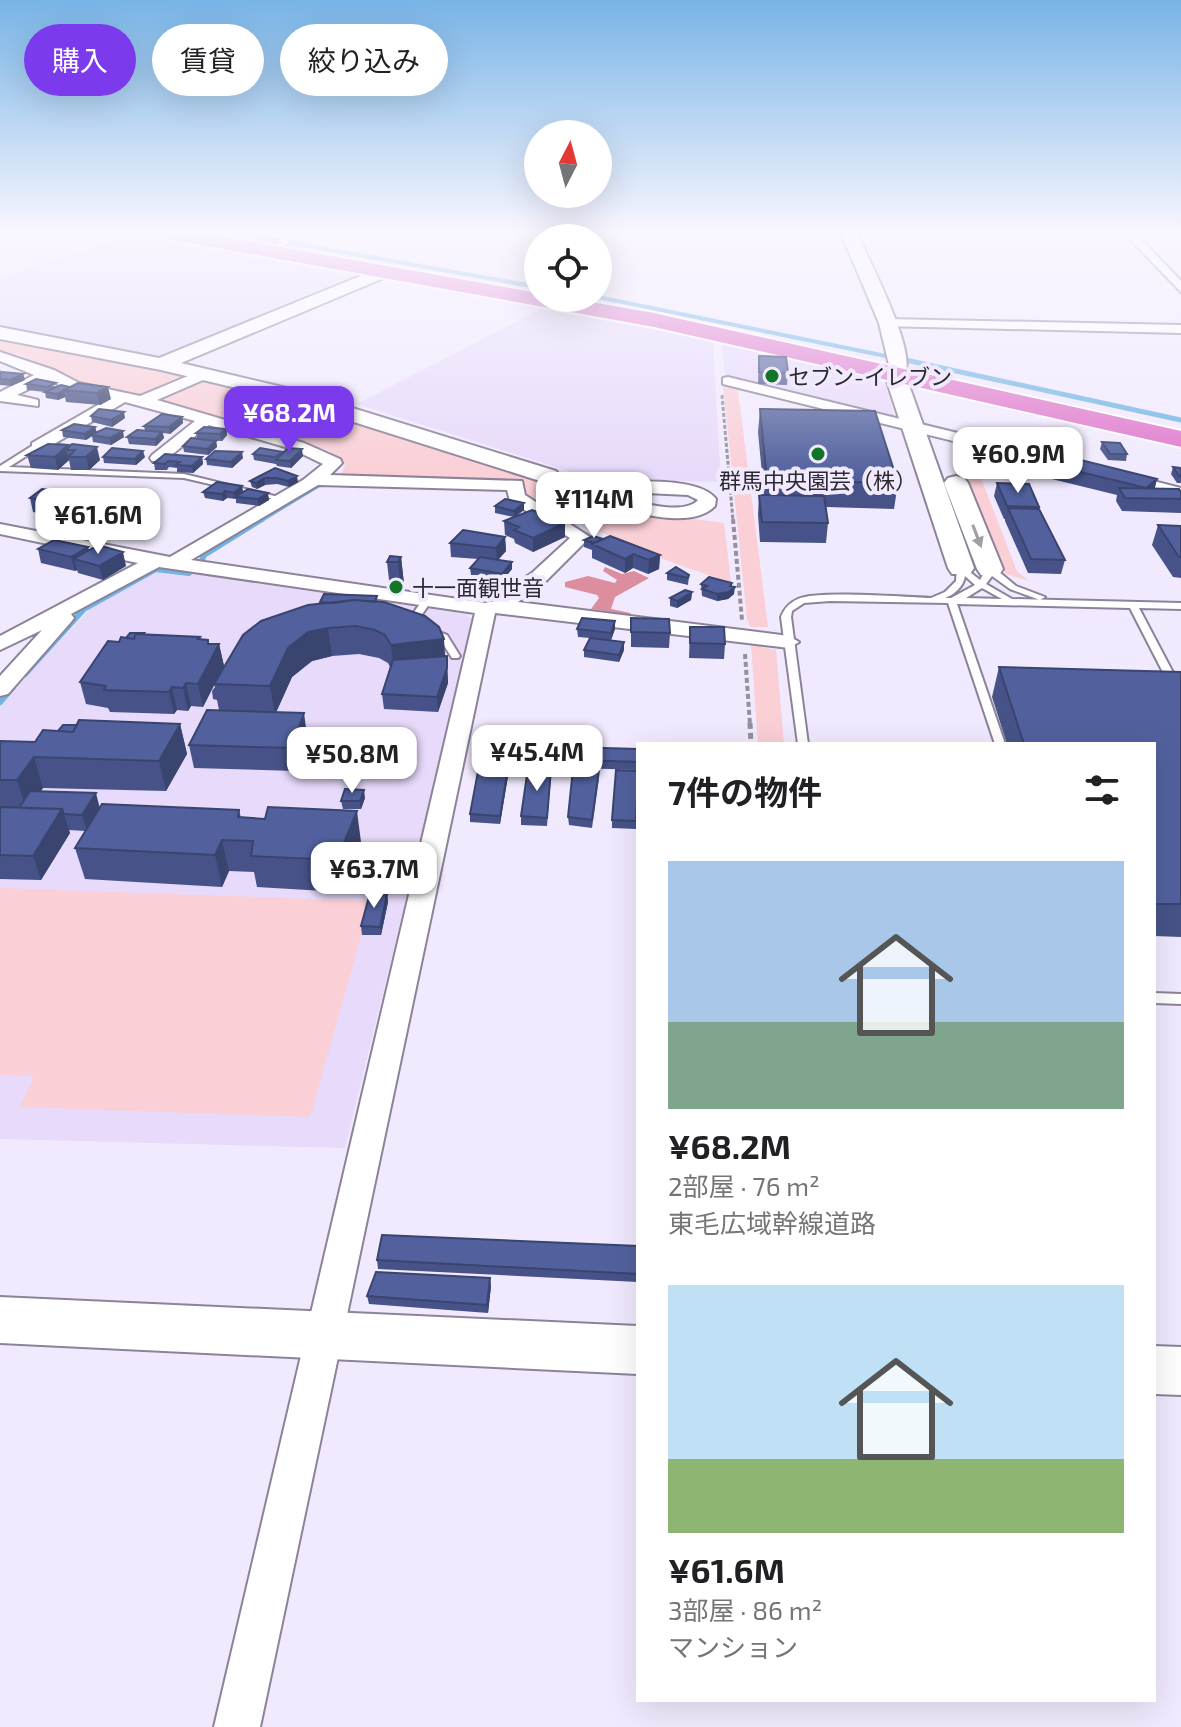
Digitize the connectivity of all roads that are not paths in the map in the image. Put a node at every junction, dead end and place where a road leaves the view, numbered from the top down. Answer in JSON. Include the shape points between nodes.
{"nodes":[{"id":1,"x":282,"y":314,"type":"edge"},
{"id":2,"x":619,"y":314,"type":"edge"},
{"id":3,"x":638,"y":314,"type":"edge"},
{"id":4,"x":884,"y":314,"type":"edge"},
{"id":5,"x":888,"y":323,"type":"junction"},
{"id":6,"x":1181,"y":329,"type":"edge"},
{"id":7,"x":0,"y":333,"type":"edge"},
{"id":8,"x":0,"y":356,"type":"edge"},
{"id":9,"x":161,"y":364,"type":"junction"},
{"id":10,"x":902,"y":372,"type":"junction"},
{"id":11,"x":49,"y":373,"type":"junction"},
{"id":12,"x":205,"y":374,"type":"junction"},
{"id":13,"x":724,"y":383,"type":"road end"},
{"id":14,"x":124,"y":397,"type":"junction"},
{"id":15,"x":142,"y":401,"type":"junction"},
{"id":16,"x":33,"y":403,"type":"dead end"},
{"id":17,"x":206,"y":420,"type":"junction"},
{"id":18,"x":911,"y":425,"type":"junction"},
{"id":19,"x":1181,"y":430,"type":"edge"},
{"id":20,"x":936,"y":432,"type":"junction"},
{"id":21,"x":1181,"y":439,"type":"edge"},
{"id":22,"x":38,"y":446,"type":"junction"},
{"id":23,"x":94,"y":455,"type":"edge"},
{"id":24,"x":158,"y":458,"type":"edge"},
{"id":25,"x":1043,"y":459,"type":"edge"},
{"id":26,"x":0,"y":469,"type":"edge"},
{"id":27,"x":1105,"y":474,"type":"edge"},
{"id":28,"x":548,"y":476,"type":"junction"},
{"id":29,"x":315,"y":480,"type":"junction"},
{"id":30,"x":1181,"y":493,"type":"edge"},
{"id":31,"x":283,"y":499,"type":"junction"},
{"id":32,"x":0,"y":529,"type":"edge"},
{"id":33,"x":166,"y":562,"type":"junction"},
{"id":34,"x":961,"y":568,"type":"junction"},
{"id":35,"x":986,"y":577,"type":"junction"},
{"id":36,"x":427,"y":600,"type":"junction"},
{"id":37,"x":929,"y":600,"type":"junction"},
{"id":38,"x":952,"y":601,"type":"junction"},
{"id":39,"x":1016,"y":602,"type":"junction"},
{"id":40,"x":77,"y":603,"type":"junction"},
{"id":41,"x":1067,"y":603,"type":"junction"},
{"id":42,"x":1133,"y":605,"type":"junction"},
{"id":43,"x":1181,"y":606,"type":"edge"},
{"id":44,"x":496,"y":608,"type":"junction"},
{"id":45,"x":396,"y":624,"type":"edge"},
{"id":46,"x":410,"y":624,"type":"junction"},
{"id":47,"x":789,"y":642,"type":"junction"},
{"id":48,"x":0,"y":644,"type":"edge"},
{"id":49,"x":455,"y":656,"type":"dead end"},
{"id":50,"x":979,"y":681,"type":"junction"},
{"id":51,"x":995,"y":682,"type":"dead end"},
{"id":52,"x":1161,"y":687,"type":"edge"},
{"id":53,"x":1178,"y":687,"type":"edge"},
{"id":54,"x":0,"y":689,"type":"edge"},
{"id":55,"x":803,"y":742,"type":"edge"},
{"id":56,"x":999,"y":742,"type":"edge"},
{"id":57,"x":1156,"y":998,"type":"edge"},
{"id":58,"x":1181,"y":999,"type":"edge"},
{"id":59,"x":0,"y":1320,"type":"edge"},
{"id":60,"x":326,"y":1336,"type":"junction"},
{"id":61,"x":636,"y":1350,"type":"edge"},
{"id":62,"x":1156,"y":1370,"type":"edge"},
{"id":63,"x":1181,"y":1371,"type":"edge"},
{"id":64,"x":237,"y":1727,"type":"edge"}],
"edges":[{"from":1,"to":9,"type":"street"},
{"from":2,"to":10,"type":"highway"},
{"from":3,"to":10,"type":"highway"},
{"from":4,"to":5,"type":"street"},
{"from":5,"to":6,"type":"street"},
{"from":5,"to":10,"type":"street"},
{"from":7,"to":9,"type":"street"},
{"from":8,"to":11,"type":"street"},
{"from":9,"to":12,"type":"street"},
{"from":10,"to":18,"type":"street"},
{"from":10,"to":19,"type":"highway"},
{"from":10,"to":20,"type":"street"},
{"from":10,"to":21,"type":"highway"},
{"from":11,"to":14,"type":"street","via":[[75,386]]},
{"from":11,"to":16,"type":"street","via":[[2,397]]},
{"from":12,"to":15,"type":"street"},
{"from":12,"to":28,"type":"street","via":[[342,410]]},
{"from":13,"to":18,"type":"street"},
{"from":14,"to":15,"type":"street"},
{"from":14,"to":22,"type":"street"},
{"from":15,"to":17,"type":"street"},
{"from":17,"to":24,"type":"street"},
{"from":17,"to":29,"type":"street","via":[[328,458],[334,463]]},
{"from":18,"to":20,"type":"street"},
{"from":18,"to":34,"type":"street"},
{"from":20,"to":25,"type":"street"},
{"from":20,"to":35,"type":"street","one_way":true},
{"from":22,"to":23,"type":"street"},
{"from":22,"to":26,"type":"lane"},
{"from":26,"to":31,"type":"lane","via":[[184,476]]},
{"from":27,"to":30,"type":"street"},
{"from":28,"to":28,"type":"street","via":[[586,485],[688,490],[701,493],[706,506],[660,511]]},
{"from":29,"to":31,"type":"street"},
{"from":29,"to":44,"type":"street","via":[[516,485],[516,497],[581,537]]},
{"from":31,"to":33,"type":"street"},
{"from":32,"to":33,"type":"street"},
{"from":33,"to":36,"type":"street"},
{"from":33,"to":40,"type":"street"},
{"from":34,"to":35,"type":"lane"},
{"from":34,"to":37,"type":"lane","via":[[960,582],[948,594]]},
{"from":35,"to":38,"type":"lane","via":[[976,591]]},
{"from":35,"to":39,"type":"lane"},
{"from":35,"to":41,"type":"lane","via":[[1018,592]]},
{"from":36,"to":44,"type":"street"},
{"from":36,"to":46,"type":"lane"},
{"from":37,"to":38,"type":"lane"},
{"from":37,"to":47,"type":"lane","via":[[802,600],[788,610]]},
{"from":38,"to":39,"type":"lane"},
{"from":38,"to":50,"type":"lane"},
{"from":39,"to":41,"type":"lane"},
{"from":40,"to":48,"type":"street"},
{"from":40,"to":54,"type":"street"},
{"from":41,"to":42,"type":"lane"},
{"from":42,"to":43,"type":"lane"},
{"from":42,"to":53,"type":"lane"},
{"from":44,"to":47,"type":"street"},
{"from":44,"to":60,"type":"street"},
{"from":45,"to":46,"type":"lane"},
{"from":46,"to":49,"type":"lane","via":[[444,637]]},
{"from":47,"to":55,"type":"lane"},
{"from":50,"to":51,"type":"lane"},
{"from":50,"to":56,"type":"lane"},
{"from":52,"to":53,"type":"lane"},
{"from":57,"to":58,"type":"lane"},
{"from":59,"to":60,"type":"street"},
{"from":60,"to":61,"type":"street"},
{"from":60,"to":64,"type":"street"},
{"from":62,"to":63,"type":"street"}]}
